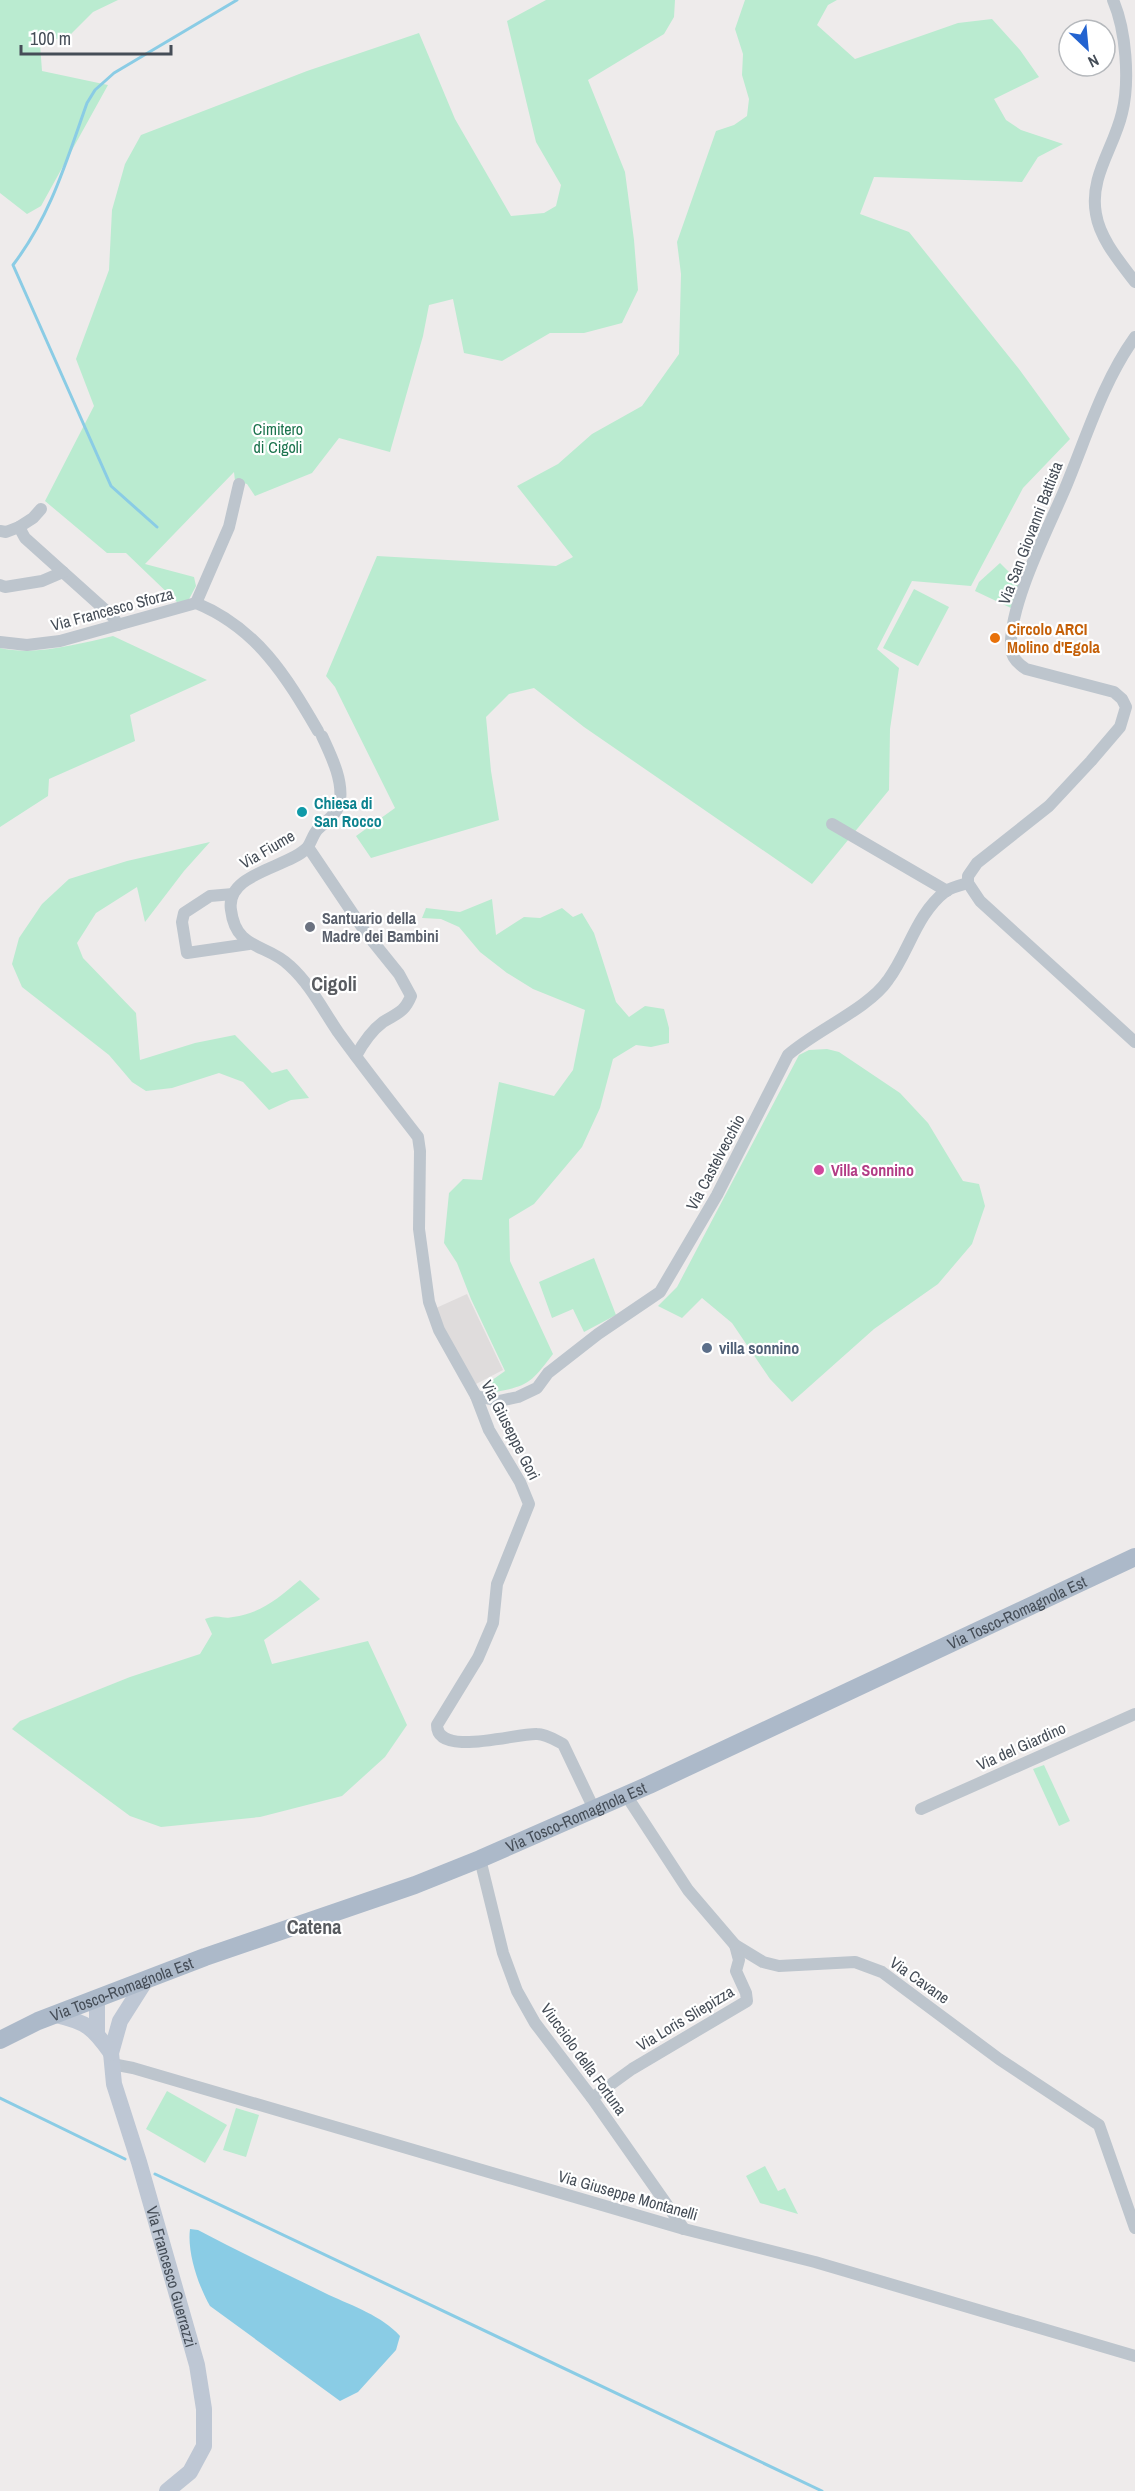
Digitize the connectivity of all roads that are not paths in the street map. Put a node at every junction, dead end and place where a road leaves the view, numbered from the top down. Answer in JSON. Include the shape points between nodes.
{"nodes":[{"id":1,"x":1113,"y":0,"type":"edge"},
{"id":2,"x":1135,"y":282,"type":"edge"},
{"id":3,"x":1135,"y":337,"type":"edge"},
{"id":4,"x":239,"y":484,"type":"dead end"},
{"id":5,"x":41,"y":509,"type":"dead end"},
{"id":6,"x":19,"y":528,"type":"junction"},
{"id":7,"x":0,"y":531,"type":"edge"},
{"id":8,"x":63,"y":572,"type":"junction"},
{"id":9,"x":0,"y":585,"type":"edge"},
{"id":10,"x":196,"y":603,"type":"junction"},
{"id":11,"x":118,"y":625,"type":"junction"},
{"id":12,"x":0,"y":642,"type":"edge"},
{"id":13,"x":1131,"y":705,"type":"edge"},
{"id":14,"x":310,"y":717,"type":"joint"},
{"id":15,"x":832,"y":824,"type":"dead end"},
{"id":16,"x":308,"y":847,"type":"junction"},
{"id":17,"x":968,"y":883,"type":"junction"},
{"id":18,"x":947,"y":891,"type":"junction"},
{"id":19,"x":233,"y":894,"type":"junction"},
{"id":20,"x":249,"y":944,"type":"junction"},
{"id":21,"x":1135,"y":1042,"type":"edge"},
{"id":22,"x":356,"y":1056,"type":"junction"},
{"id":23,"x":476,"y":1396,"type":"junction"},
{"id":24,"x":1135,"y":1557,"type":"edge"},
{"id":25,"x":1135,"y":1714,"type":"edge"},
{"id":26,"x":626,"y":1795,"type":"junction"},
{"id":27,"x":594,"y":1809,"type":"junction"},
{"id":28,"x":921,"y":1809,"type":"dead end"},
{"id":29,"x":480,"y":1859,"type":"junction"},
{"id":30,"x":735,"y":1945,"type":"junction"},
{"id":31,"x":146,"y":1980,"type":"junction"},
{"id":32,"x":98,"y":1998,"type":"junction"},
{"id":33,"x":56,"y":2014,"type":"junction"},
{"id":34,"x":120,"y":2022,"type":"junction"},
{"id":35,"x":97,"y":2032,"type":"junction"},
{"id":36,"x":0,"y":2040,"type":"edge"},
{"id":37,"x":111,"y":2058,"type":"junction"},
{"id":38,"x":592,"y":2098,"type":"junction"},
{"id":39,"x":1135,"y":2228,"type":"edge"},
{"id":40,"x":684,"y":2229,"type":"junction"},
{"id":41,"x":1135,"y":2356,"type":"edge"},
{"id":42,"x":167,"y":2491,"type":"edge"}],
"edges":[{"from":1,"to":2,"type":"street","via":[[1120,18],[1126,88],[1122,115],[1094,195],[1096,217],[1107,241]]},
{"from":3,"to":13,"type":"street","name":"Via San Giovanni Battista","via":[[1115,368],[1043,539],[1015,617],[1011,649],[1026,669],[1114,692]]},
{"from":4,"to":10,"type":"street","name":"Via Francesco Sforza","via":[[229,527]]},
{"from":5,"to":6,"type":"street"},
{"from":6,"to":7,"type":"street"},
{"from":6,"to":8,"type":"street"},
{"from":8,"to":9,"type":"street","via":[[42,581]]},
{"from":8,"to":11,"type":"street"},
{"from":10,"to":11,"type":"street","name":"Via Francesco Sforza"},
{"from":10,"to":14,"type":"street","name":"Via Francesco Sforza","via":[[217,612],[259,644]]},
{"from":11,"to":12,"type":"street","name":"Via Francesco Sforza","via":[[60,641],[27,645]]},
{"from":13,"to":17,"type":"street","name":"Via San Giovanni Battista","via":[[1120,727],[1091,761],[1049,806],[977,863]]},
{"from":14,"to":16,"type":"street","name":"Via Fiume","via":[[338,772],[341,800]]},
{"from":15,"to":18,"type":"street"},
{"from":16,"to":19,"type":"street","name":"Via Fiume","via":[[242,883]]},
{"from":16,"to":22,"type":"street","via":[[411,996],[406,1009],[382,1023],[365,1039]]},
{"from":17,"to":18,"type":"street","name":"Via Castelvecchio"},
{"from":17,"to":21,"type":"street","via":[[980,901]]},
{"from":18,"to":23,"type":"street","name":"Via Castelvecchio","via":[[921,918],[888,981],[871,998],[802,1043],[789,1056],[717,1195],[660,1292],[556,1366],[537,1388],[499,1401]]},
{"from":19,"to":20,"type":"street","via":[[230,908],[234,925]]},
{"from":19,"to":20,"type":"street","name":"Via Fiume","via":[[210,896],[184,913],[188,953]]},
{"from":20,"to":22,"type":"street","name":"Via Giuseppe Gori","via":[[289,964]]},
{"from":22,"to":23,"type":"street","name":"Via Giuseppe Gori","via":[[418,1137],[419,1228],[429,1302],[439,1330]]},
{"from":23,"to":27,"type":"street","name":"Via Giuseppe Gori","via":[[489,1430],[529,1504],[497,1584],[493,1623],[437,1731],[452,1742],[540,1734],[563,1744]]},
{"from":24,"to":26,"type":"main road","name":"Via Tosco-Romagnola Est"},
{"from":25,"to":28,"type":"street","name":"Via del Giardino"},
{"from":26,"to":27,"type":"main road","name":"Via Tosco-Romagnola Est"},
{"from":26,"to":30,"type":"street","name":"Via Cavane","via":[[688,1890]]},
{"from":27,"to":29,"type":"main road","name":"Via Tosco-Romagnola Est"},
{"from":29,"to":31,"type":"main road","name":"Via Tosco-Romagnola Est"},
{"from":29,"to":38,"type":"street","name":"Viucciolo della Fortuna","via":[[503,1953],[517,1991],[535,2023]]},
{"from":30,"to":38,"type":"street","name":"Via Loris Sliepizza","via":[[739,1960],[736,1971],[747,2001],[632,2069]]},
{"from":30,"to":39,"type":"street","name":"Via Cavane","via":[[763,1962],[779,1966],[855,1962],[882,1972],[1088,2117],[1099,2125]]},
{"from":31,"to":32,"type":"main road","name":"Via Tosco-Romagnola Est"},
{"from":31,"to":34,"type":"main road","name":"Via Francesco Guerrazzi"},
{"from":32,"to":33,"type":"main road","name":"Via Tosco-Romagnola Est"},
{"from":32,"to":34,"type":"main road"},
{"from":32,"to":35,"type":"main road"},
{"from":33,"to":35,"type":"main road","name":"Via Francesco Guerrazzi","via":[[82,2021]]},
{"from":33,"to":36,"type":"main road","name":"Via Tosco-Romagnola Est"},
{"from":34,"to":37,"type":"main road","name":"Via Francesco Guerrazzi"},
{"from":35,"to":37,"type":"main road","name":"Via Francesco Guerrazzi"},
{"from":37,"to":40,"type":"street","name":"Via Giuseppe Montanelli","via":[[133,2068]]},
{"from":37,"to":42,"type":"main road","name":"Via Francesco Guerrazzi","via":[[114,2084],[197,2366],[204,2409],[204,2446],[190,2472]]},
{"from":38,"to":40,"type":"street","name":"Viucciolo della Fortuna"},
{"from":40,"to":41,"type":"street","name":"Via Giuseppe Montanelli","via":[[815,2262]]}]}
